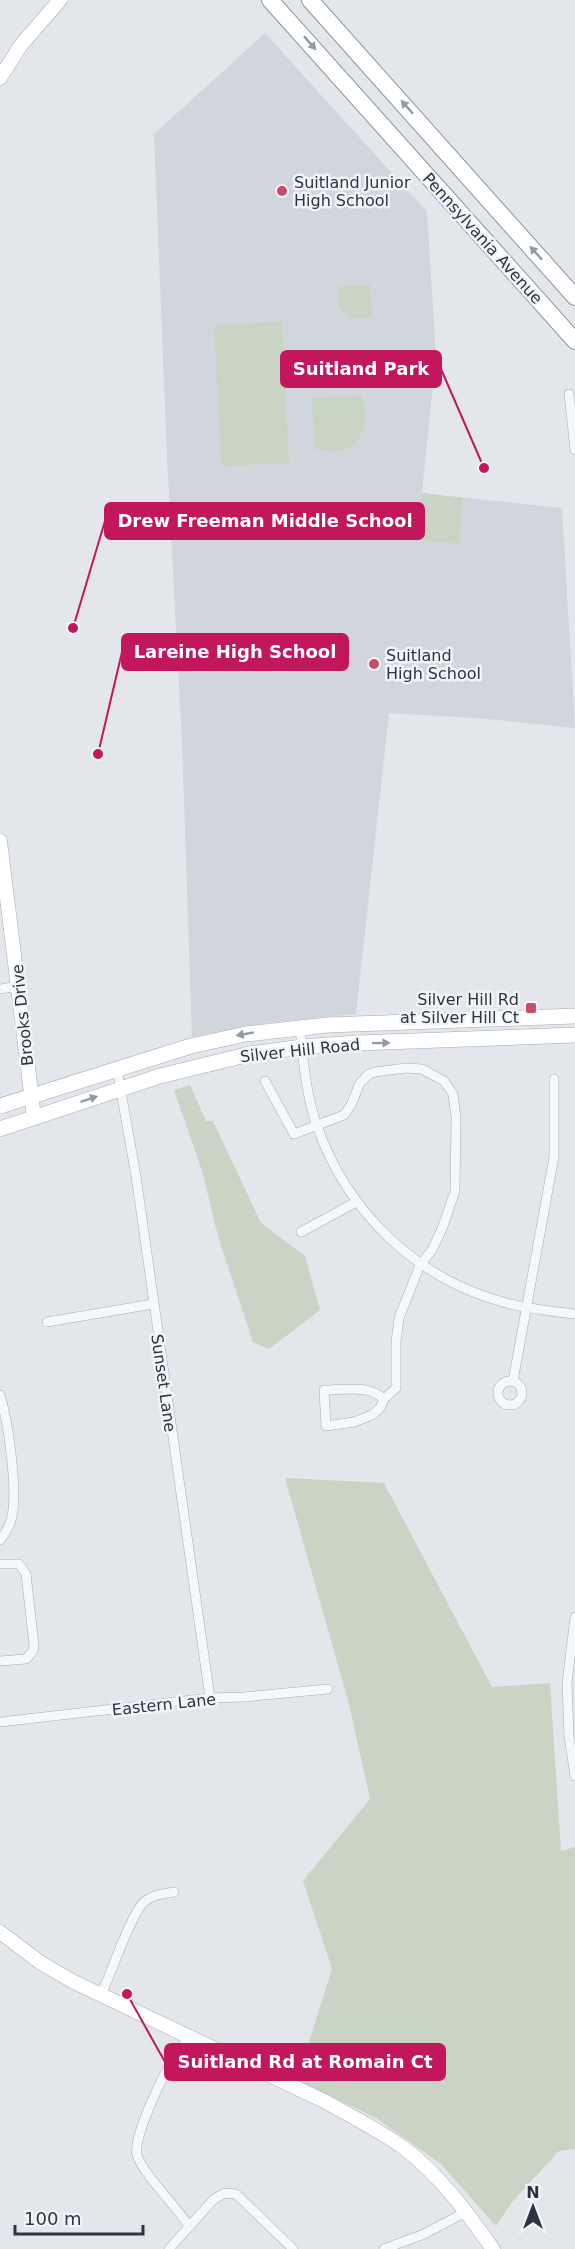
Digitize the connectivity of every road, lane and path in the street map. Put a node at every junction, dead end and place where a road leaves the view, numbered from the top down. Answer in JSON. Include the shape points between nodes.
{"nodes":[{"id":1,"x":60,"y":0,"type":"edge"},
{"id":2,"x":270,"y":0,"type":"edge"},
{"id":3,"x":310,"y":0,"type":"edge"},
{"id":4,"x":0,"y":78,"type":"edge"},
{"id":5,"x":575,"y":297,"type":"edge"},
{"id":6,"x":575,"y":341,"type":"edge"},
{"id":7,"x":569,"y":394,"type":"dead end"},
{"id":8,"x":575,"y":450,"type":"edge"},
{"id":9,"x":0,"y":841,"type":"edge"},
{"id":10,"x":2,"y":868,"type":"edge"},
{"id":11,"x":19,"y":987,"type":"junction"},
{"id":12,"x":0,"y":989,"type":"edge"},
{"id":13,"x":575,"y":1016,"type":"edge"},
{"id":14,"x":300,"y":1027,"type":"junction"},
{"id":15,"x":575,"y":1035,"type":"edge"},
{"id":16,"x":302,"y":1047,"type":"junction"},
{"id":17,"x":117,"y":1069,"type":"junction"},
{"id":18,"x":554,"y":1079,"type":"dead end"},
{"id":19,"x":265,"y":1081,"type":"dead end"},
{"id":20,"x":120,"y":1089,"type":"junction"},
{"id":21,"x":31,"y":1095,"type":"junction"},
{"id":22,"x":0,"y":1106,"type":"edge"},
{"id":23,"x":34,"y":1117,"type":"junction"},
{"id":24,"x":316,"y":1124,"type":"junction"},
{"id":25,"x":0,"y":1129,"type":"edge"},
{"id":26,"x":356,"y":1202,"type":"junction"},
{"id":27,"x":300,"y":1232,"type":"dead end"},
{"id":28,"x":420,"y":1265,"type":"junction"},
{"id":29,"x":153,"y":1304,"type":"junction"},
{"id":30,"x":528,"y":1308,"type":"junction"},
{"id":31,"x":575,"y":1314,"type":"edge"},
{"id":32,"x":47,"y":1322,"type":"dead end"},
{"id":33,"x":513,"y":1381,"type":"dead end"},
{"id":34,"x":0,"y":1395,"type":"edge"},
{"id":35,"x":384,"y":1399,"type":"junction"},
{"id":36,"x":12,"y":1473,"type":"junction"},
{"id":37,"x":0,"y":1474,"type":"edge"},
{"id":38,"x":0,"y":1540,"type":"edge"},
{"id":39,"x":0,"y":1564,"type":"edge"},
{"id":40,"x":575,"y":1617,"type":"edge"},
{"id":41,"x":0,"y":1661,"type":"edge"},
{"id":42,"x":328,"y":1689,"type":"dead end"},
{"id":43,"x":210,"y":1698,"type":"junction"},
{"id":44,"x":0,"y":1722,"type":"edge"},
{"id":45,"x":575,"y":1766,"type":"edge"},
{"id":46,"x":575,"y":1776,"type":"edge"},
{"id":47,"x":174,"y":1892,"type":"dead end"},
{"id":48,"x":0,"y":1932,"type":"edge"},
{"id":49,"x":101,"y":1995,"type":"junction"},
{"id":50,"x":189,"y":2038,"type":"junction"},
{"id":51,"x":466,"y":2212,"type":"junction"},
{"id":52,"x":189,"y":2226,"type":"junction"},
{"id":53,"x":169,"y":2249,"type":"edge"},
{"id":54,"x":293,"y":2249,"type":"edge"},
{"id":55,"x":384,"y":2249,"type":"edge"},
{"id":56,"x":493,"y":2249,"type":"edge"}],
"edges":[{"from":1,"to":4,"type":"main road","via":[[21,45]]},
{"from":2,"to":6,"type":"highway","name":"Pennsylvania Avenue","one_way":true},
{"from":5,"to":3,"type":"highway","name":"Pennsylvania Avenue","one_way":true},
{"from":7,"to":8,"type":"street"},
{"from":9,"to":10,"type":"main road","name":"Brooks Drive"},
{"from":10,"to":11,"type":"main road","name":"Brooks Drive"},
{"from":11,"to":12,"type":"street"},
{"from":11,"to":21,"type":"main road","name":"Brooks Drive"},
{"from":13,"to":14,"type":"main road","name":"Silver Hill Road"},
{"from":14,"to":16,"type":"street"},
{"from":14,"to":17,"type":"main road","name":"Silver Hill Road","one_way":true,"via":[[217,1039]]},
{"from":16,"to":15,"type":"main road","name":"Silver Hill Road","one_way":true},
{"from":16,"to":20,"type":"main road","name":"Silver Hill Road","via":[[222,1060]]},
{"from":16,"to":24,"type":"street"},
{"from":17,"to":20,"type":"street","name":"Sunset Lane"},
{"from":17,"to":21,"type":"main road","name":"Silver Hill Road"},
{"from":18,"to":30,"type":"street","via":[[554,1157]]},
{"from":19,"to":24,"type":"street","via":[[294,1134]]},
{"from":23,"to":20,"type":"main road","name":"Silver Hill Road","one_way":true},
{"from":20,"to":29,"type":"street","name":"Sunset Lane"},
{"from":21,"to":22,"type":"main road","name":"Silver Hill Road"},
{"from":21,"to":23,"type":"main road","name":"Brooks Drive"},
{"from":23,"to":25,"type":"main road","name":"Silver Hill Road"},
{"from":24,"to":26,"type":"street"},
{"from":24,"to":28,"type":"street","via":[[344,1115],[360,1083],[375,1072],[422,1069],[447,1083],[456,1110],[455,1191],[432,1251]]},
{"from":26,"to":27,"type":"street"},
{"from":26,"to":28,"type":"street","via":[[377,1227]]},
{"from":28,"to":30,"type":"street","via":[[470,1291]]},
{"from":28,"to":35,"type":"street","via":[[397,1326],[396,1388]]},
{"from":29,"to":32,"type":"street"},
{"from":29,"to":43,"type":"street","name":"Sunset Lane"},
{"from":30,"to":31,"type":"street"},
{"from":30,"to":33,"type":"street"},
{"from":34,"to":36,"type":"street","via":[[6,1413]]},
{"from":35,"to":35,"type":"street","via":[[372,1415],[326,1426],[324,1390],[369,1389]]},
{"from":36,"to":37,"type":"street"},
{"from":36,"to":38,"type":"street","via":[[12,1518]]},
{"from":39,"to":41,"type":"street","via":[[18,1564],[26,1574],[34,1646],[26,1659]]},
{"from":40,"to":45,"type":"street","via":[[567,1683],[569,1736]]},
{"from":42,"to":43,"type":"street","name":"Eastern Lane"},
{"from":43,"to":44,"type":"street","name":"Eastern Lane"},
{"from":45,"to":46,"type":"street"},
{"from":47,"to":49,"type":"street","via":[[154,1895],[143,1903]]},
{"from":48,"to":49,"type":"main road","via":[[41,1963]]},
{"from":49,"to":50,"type":"main road"},
{"from":50,"to":51,"type":"main road","via":[[364,2122],[406,2150]]},
{"from":50,"to":52,"type":"street","via":[[176,2051],[136,2144],[144,2167]]},
{"from":51,"to":55,"type":"street"},
{"from":51,"to":56,"type":"main road"},
{"from":52,"to":53,"type":"street"},
{"from":52,"to":54,"type":"street","via":[[219,2195],[236,2194]]}]}
